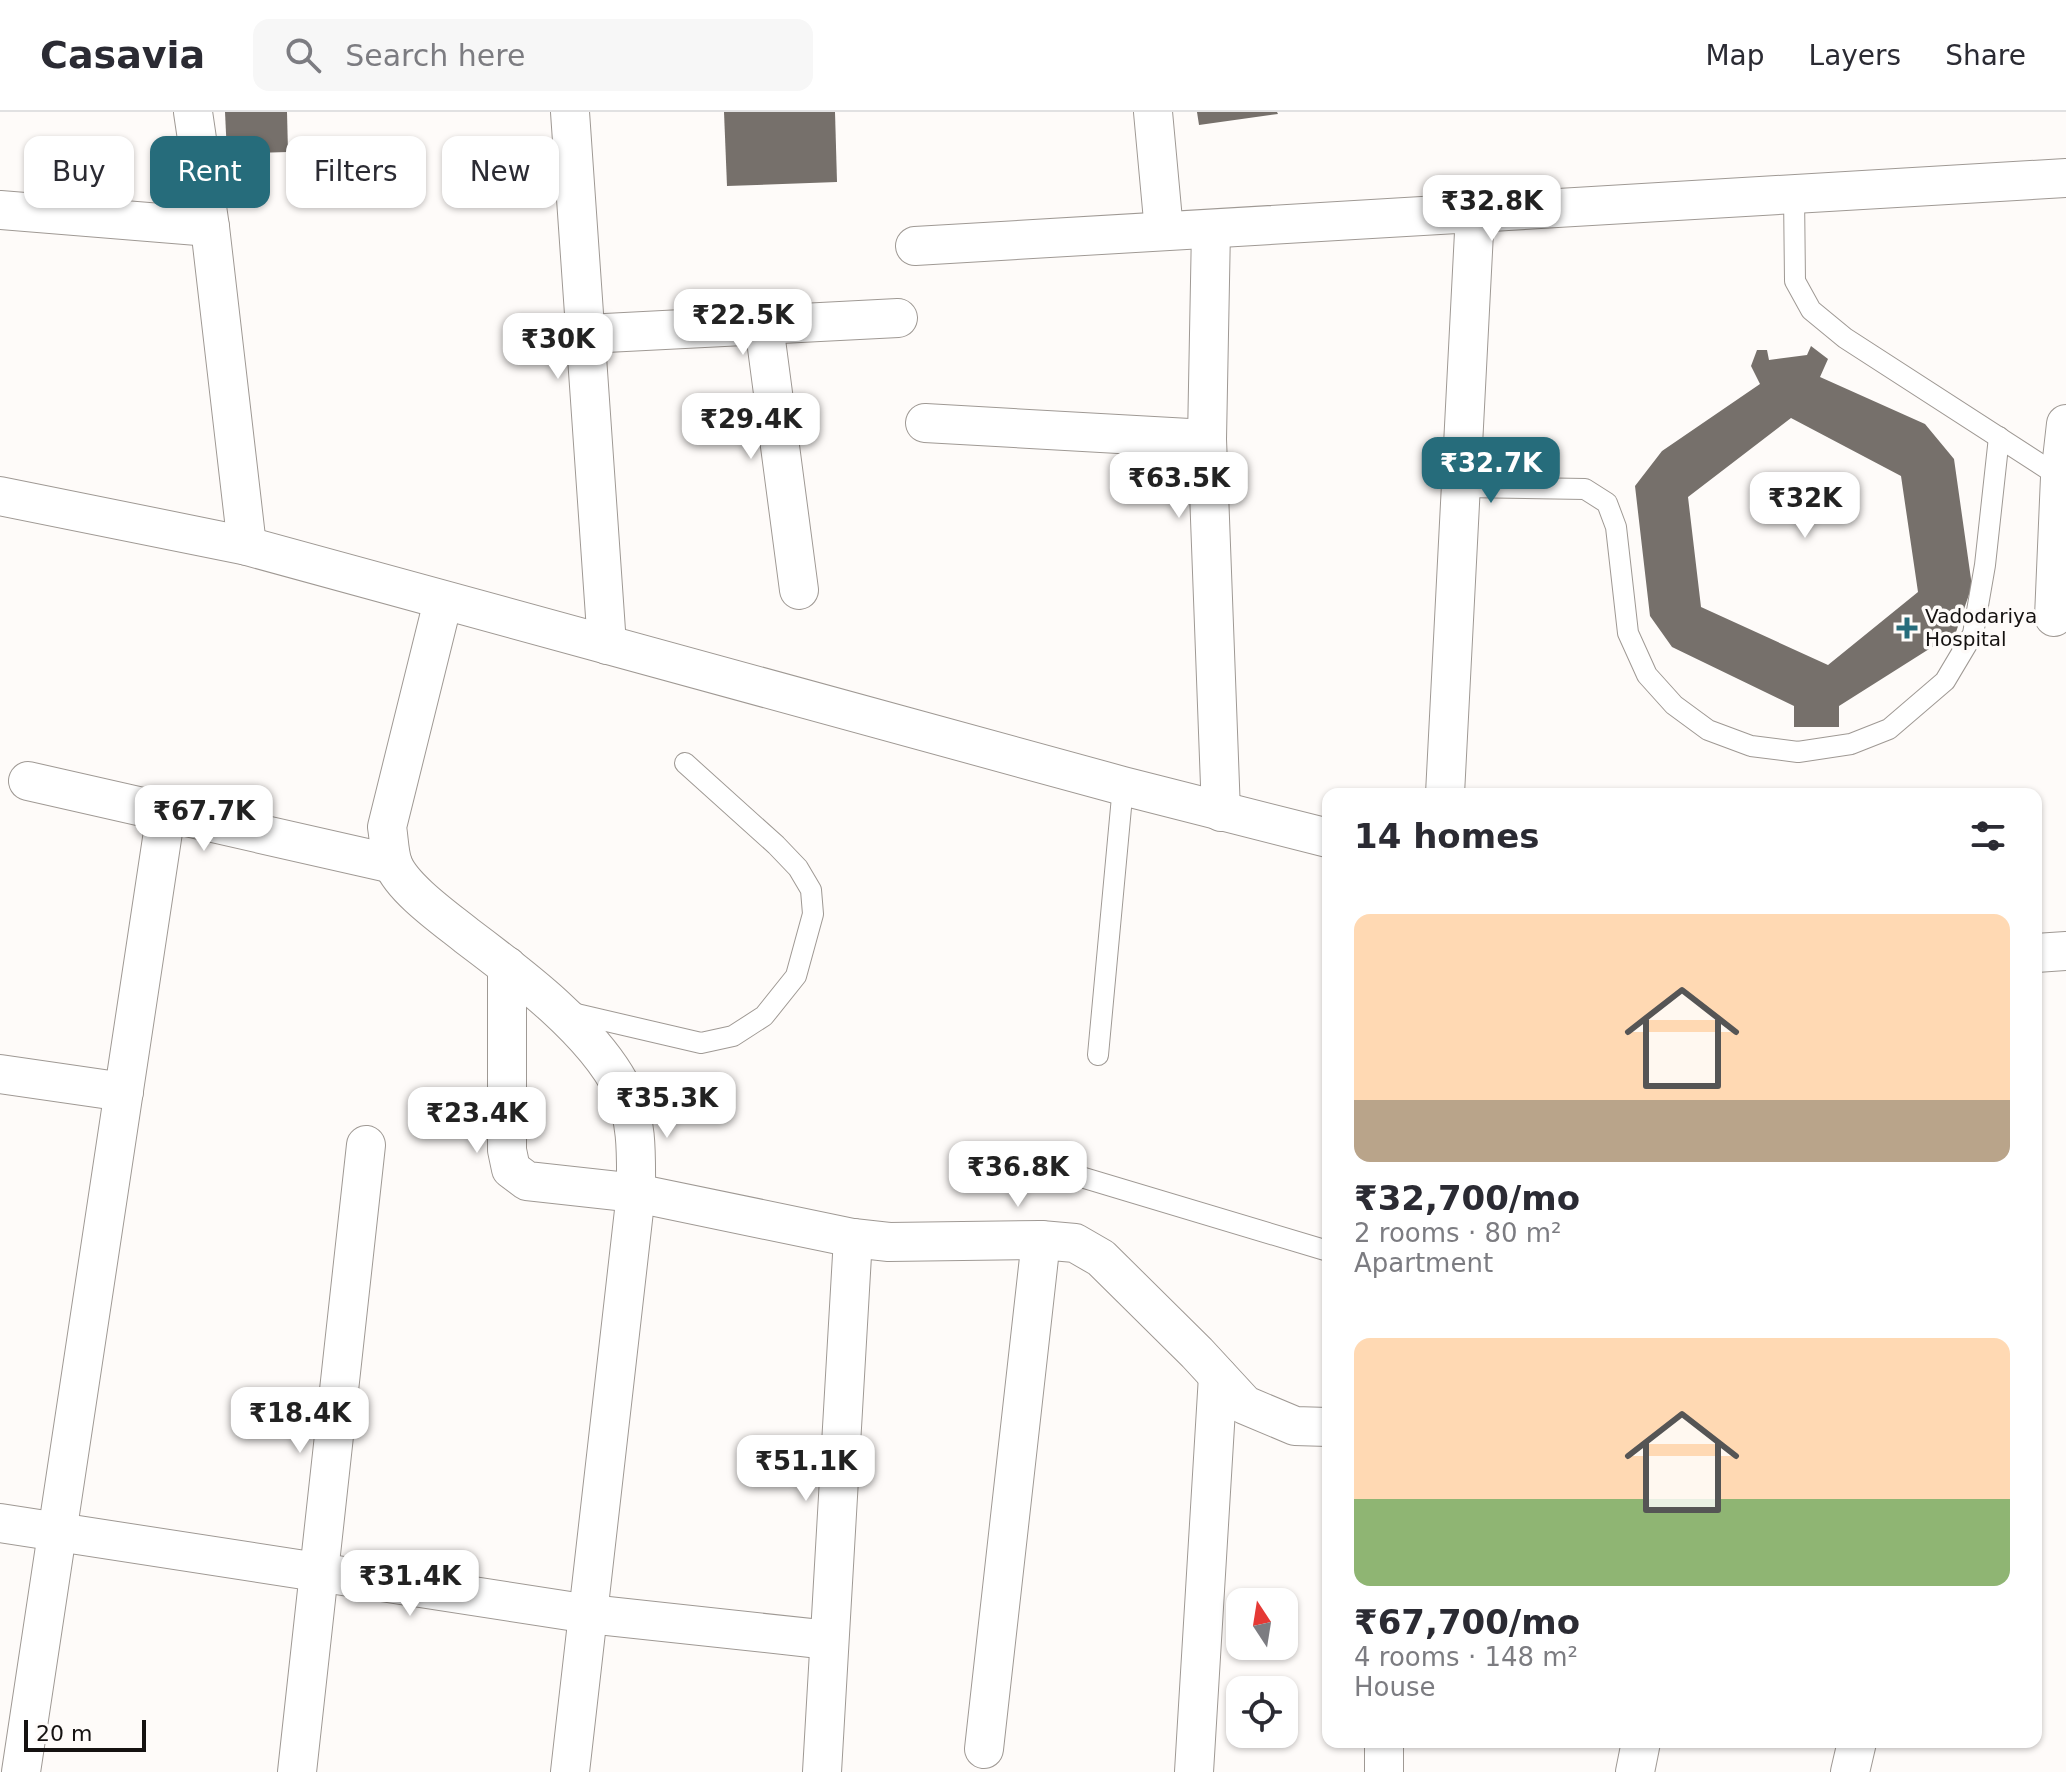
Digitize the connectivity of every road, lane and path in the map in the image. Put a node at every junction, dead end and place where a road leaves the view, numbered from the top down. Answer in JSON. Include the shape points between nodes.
{"nodes":[{"id":1,"x":193,"y":112,"type":"edge"},
{"id":2,"x":570,"y":112,"type":"edge"},
{"id":3,"x":1153,"y":112,"type":"edge"},
{"id":4,"x":2066,"y":178,"type":"edge"},
{"id":5,"x":1794,"y":194,"type":"junction"},
{"id":6,"x":0,"y":210,"type":"edge"},
{"id":7,"x":1475,"y":213,"type":"junction"},
{"id":8,"x":210,"y":227,"type":"junction"},
{"id":9,"x":1211,"y":229,"type":"junction"},
{"id":10,"x":1164,"y":231,"type":"junction"},
{"id":11,"x":915,"y":246,"type":"dead end"},
{"id":12,"x":898,"y":318,"type":"dead end"},
{"id":13,"x":764,"y":325,"type":"junction"},
{"id":14,"x":586,"y":334,"type":"junction"},
{"id":15,"x":925,"y":423,"type":"dead end"},
{"id":16,"x":2066,"y":424,"type":"edge"},
{"id":17,"x":1999,"y":437,"type":"junction"},
{"id":18,"x":1207,"y":439,"type":"junction"},
{"id":19,"x":2060,"y":477,"type":"junction"},
{"id":20,"x":1461,"y":487,"type":"junction"},
{"id":21,"x":0,"y":496,"type":"edge"},
{"id":22,"x":247,"y":546,"type":"junction"},
{"id":23,"x":799,"y":590,"type":"dead end"},
{"id":24,"x":443,"y":601,"type":"junction"},
{"id":25,"x":2054,"y":617,"type":"dead end"},
{"id":26,"x":607,"y":645,"type":"junction"},
{"id":27,"x":685,"y":763,"type":"dead end"},
{"id":28,"x":28,"y":781,"type":"dead end"},
{"id":29,"x":1123,"y":786,"type":"junction"},
{"id":30,"x":1445,"y":788,"type":"edge"},
{"id":31,"x":166,"y":812,"type":"junction"},
{"id":32,"x":1221,"y":812,"type":"junction"},
{"id":33,"x":1322,"y":837,"type":"edge"},
{"id":34,"x":393,"y":864,"type":"junction"},
{"id":35,"x":507,"y":966,"type":"junction"},
{"id":36,"x":556,"y":1009,"type":"junction"},
{"id":37,"x":1098,"y":1055,"type":"dead end"},
{"id":38,"x":0,"y":1074,"type":"edge"},
{"id":39,"x":124,"y":1092,"type":"junction"},
{"id":40,"x":366,"y":1145,"type":"dead end"},
{"id":41,"x":1051,"y":1168,"type":"dead end"},
{"id":42,"x":636,"y":1193,"type":"junction"},
{"id":43,"x":853,"y":1238,"type":"junction"},
{"id":44,"x":1041,"y":1240,"type":"junction"},
{"id":45,"x":1322,"y":1249,"type":"edge"},
{"id":46,"x":1218,"y":1376,"type":"junction"},
{"id":47,"x":1322,"y":1427,"type":"edge"},
{"id":48,"x":0,"y":1523,"type":"edge"},
{"id":49,"x":56,"y":1532,"type":"junction"},
{"id":50,"x":318,"y":1572,"type":"junction"},
{"id":51,"x":589,"y":1614,"type":"junction"},
{"id":52,"x":829,"y":1640,"type":"junction"},
{"id":53,"x":1384,"y":1748,"type":"edge"},
{"id":54,"x":1640,"y":1748,"type":"edge"},
{"id":55,"x":1856,"y":1748,"type":"edge"},
{"id":56,"x":984,"y":1749,"type":"dead end"},
{"id":57,"x":21,"y":1772,"type":"edge"},
{"id":58,"x":297,"y":1772,"type":"edge"},
{"id":59,"x":570,"y":1772,"type":"edge"},
{"id":60,"x":822,"y":1772,"type":"edge"},
{"id":61,"x":1194,"y":1772,"type":"edge"},
{"id":62,"x":1384,"y":1772,"type":"edge"},
{"id":63,"x":1635,"y":1772,"type":"edge"},
{"id":64,"x":1850,"y":1772,"type":"edge"}],
"edges":[{"from":1,"to":8,"type":"street"},
{"from":2,"to":14,"type":"street"},
{"from":3,"to":10,"type":"street"},
{"from":4,"to":5,"type":"street"},
{"from":5,"to":7,"type":"street"},
{"from":5,"to":17,"type":"lane","via":[[1795,281],[1811,310],[1845,338]]},
{"from":6,"to":8,"type":"street"},
{"from":7,"to":9,"type":"street"},
{"from":7,"to":20,"type":"street"},
{"from":8,"to":22,"type":"street"},
{"from":9,"to":10,"type":"street"},
{"from":9,"to":18,"type":"street"},
{"from":10,"to":11,"type":"street"},
{"from":12,"to":13,"type":"street"},
{"from":13,"to":14,"type":"street"},
{"from":13,"to":23,"type":"street"},
{"from":14,"to":26,"type":"street"},
{"from":15,"to":18,"type":"street"},
{"from":16,"to":19,"type":"street"},
{"from":17,"to":19,"type":"lane"},
{"from":17,"to":20,"type":"lane","via":[[1973,634],[1945,681],[1889,729],[1851,744],[1798,752],[1751,746],[1708,730],[1674,705],[1647,675],[1628,633],[1616,527],[1607,503],[1585,489]]},
{"from":18,"to":32,"type":"street"},
{"from":19,"to":25,"type":"street"},
{"from":20,"to":30,"type":"street"},
{"from":21,"to":22,"type":"street"},
{"from":22,"to":24,"type":"street"},
{"from":24,"to":26,"type":"street"},
{"from":24,"to":34,"type":"street","via":[[387,827]]},
{"from":26,"to":29,"type":"street"},
{"from":27,"to":36,"type":"lane","via":[[776,845],[811,890],[813,914],[796,976],[764,1016],[733,1036],[701,1043]]},
{"from":28,"to":31,"type":"street"},
{"from":29,"to":32,"type":"street"},
{"from":29,"to":37,"type":"lane"},
{"from":31,"to":34,"type":"street"},
{"from":31,"to":39,"type":"street"},
{"from":32,"to":33,"type":"street"},
{"from":34,"to":35,"type":"street","via":[[422,900]]},
{"from":35,"to":36,"type":"street"},
{"from":35,"to":42,"type":"street","via":[[511,1169],[527,1181]]},
{"from":36,"to":42,"type":"street","via":[[598,1052],[624,1091],[636,1141]]},
{"from":38,"to":39,"type":"street"},
{"from":39,"to":49,"type":"street"},
{"from":40,"to":50,"type":"street"},
{"from":41,"to":45,"type":"lane"},
{"from":42,"to":43,"type":"street"},
{"from":42,"to":51,"type":"street"},
{"from":43,"to":44,"type":"street"},
{"from":43,"to":52,"type":"street"},
{"from":44,"to":46,"type":"street","via":[[1075,1243],[1101,1258]]},
{"from":44,"to":56,"type":"street"},
{"from":46,"to":47,"type":"street","via":[[1245,1405],[1295,1426]]},
{"from":46,"to":61,"type":"street"},
{"from":48,"to":49,"type":"street"},
{"from":49,"to":50,"type":"street"},
{"from":49,"to":57,"type":"street"},
{"from":50,"to":51,"type":"street"},
{"from":50,"to":58,"type":"street"},
{"from":51,"to":52,"type":"street"},
{"from":51,"to":59,"type":"street"},
{"from":52,"to":60,"type":"street"},
{"from":53,"to":62,"type":"street"},
{"from":54,"to":63,"type":"street"},
{"from":55,"to":64,"type":"street"}]}
